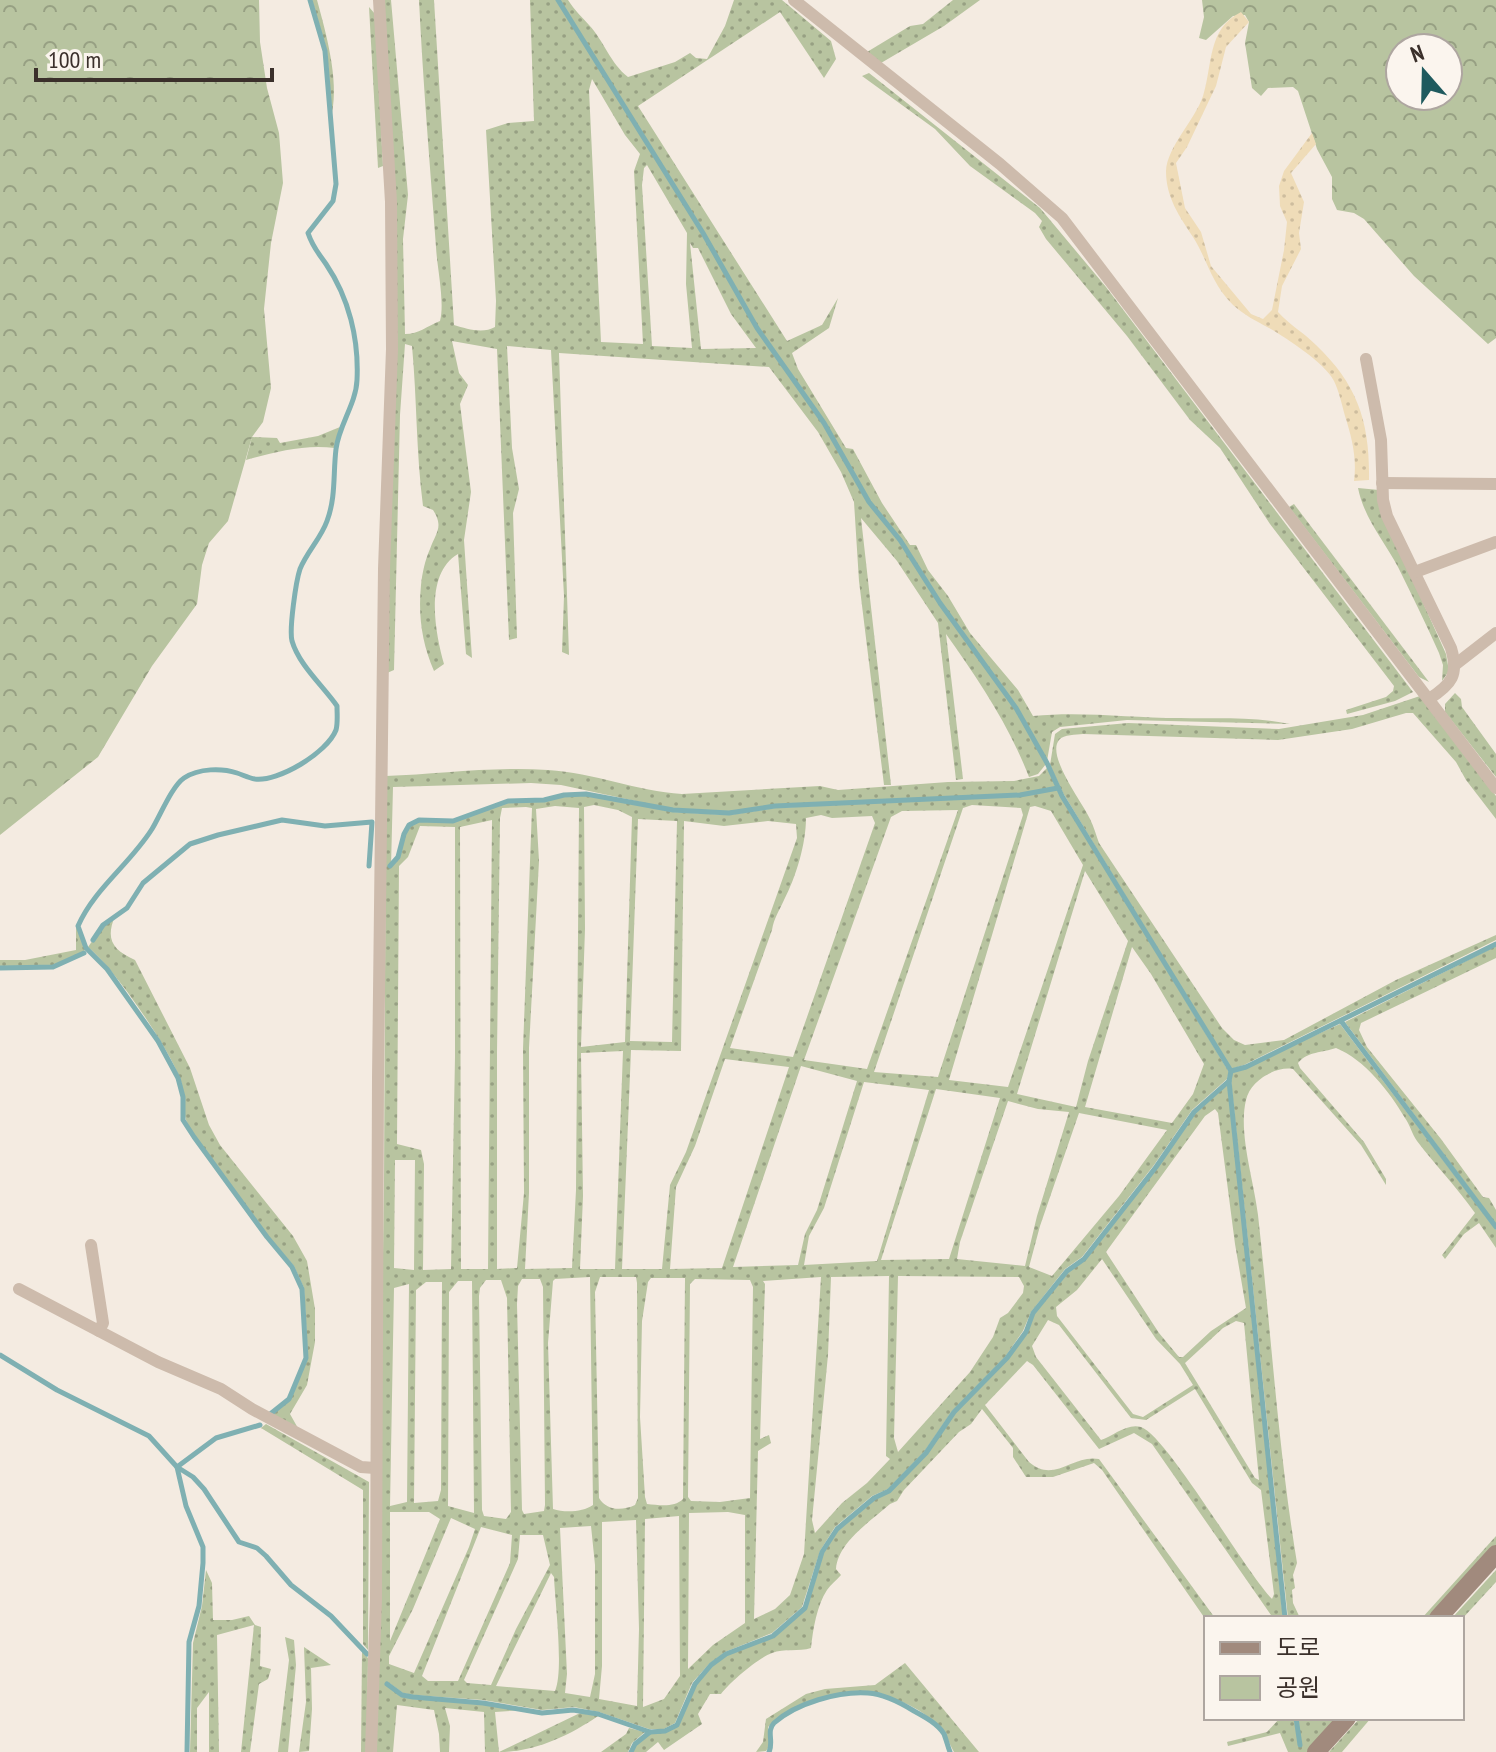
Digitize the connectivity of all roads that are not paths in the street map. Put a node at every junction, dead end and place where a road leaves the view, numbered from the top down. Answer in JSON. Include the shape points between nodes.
{"nodes":[{"id":1,"x":379,"y":0,"type":"edge"},
{"id":2,"x":794,"y":0,"type":"edge"},
{"id":3,"x":1366,"y":359,"type":"dead end"},
{"id":4,"x":1382,"y":483,"type":"junction"},
{"id":5,"x":1496,"y":484,"type":"edge"},
{"id":6,"x":1496,"y":542,"type":"edge"},
{"id":7,"x":1415,"y":572,"type":"junction"},
{"id":8,"x":1496,"y":633,"type":"edge"},
{"id":9,"x":1456,"y":664,"type":"junction"},
{"id":10,"x":1429,"y":699,"type":"junction"},
{"id":11,"x":1496,"y":788,"type":"edge"},
{"id":12,"x":91,"y":1245,"type":"dead end"},
{"id":13,"x":19,"y":1289,"type":"dead end"},
{"id":14,"x":99,"y":1331,"type":"junction"},
{"id":15,"x":375,"y":1468,"type":"junction"},
{"id":16,"x":1496,"y":1554,"type":"edge"},
{"id":17,"x":1440,"y":1616,"type":"edge"},
{"id":18,"x":1345,"y":1720,"type":"edge"},
{"id":19,"x":371,"y":1752,"type":"edge"},
{"id":20,"x":1316,"y":1752,"type":"edge"}],
"edges":[{"from":1,"to":15,"type":"street","via":[[391,202],[392,349],[384,569]]},
{"from":2,"to":10,"type":"street","via":[[1062,218]]},
{"from":3,"to":4,"type":"street","via":[[1381,440]]},
{"from":4,"to":5,"type":"street"},
{"from":4,"to":7,"type":"street","via":[[1387,516]]},
{"from":6,"to":7,"type":"street"},
{"from":7,"to":9,"type":"street"},
{"from":8,"to":9,"type":"street"},
{"from":9,"to":10,"type":"street","via":[[1445,688]]},
{"from":10,"to":11,"type":"street"},
{"from":12,"to":14,"type":"street","via":[[103,1323]]},
{"from":13,"to":14,"type":"street"},
{"from":14,"to":15,"type":"street","via":[[221,1389],[361,1467]]},
{"from":15,"to":19,"type":"street"},
{"from":16,"to":17,"type":"street"},
{"from":18,"to":20,"type":"street"}]}
